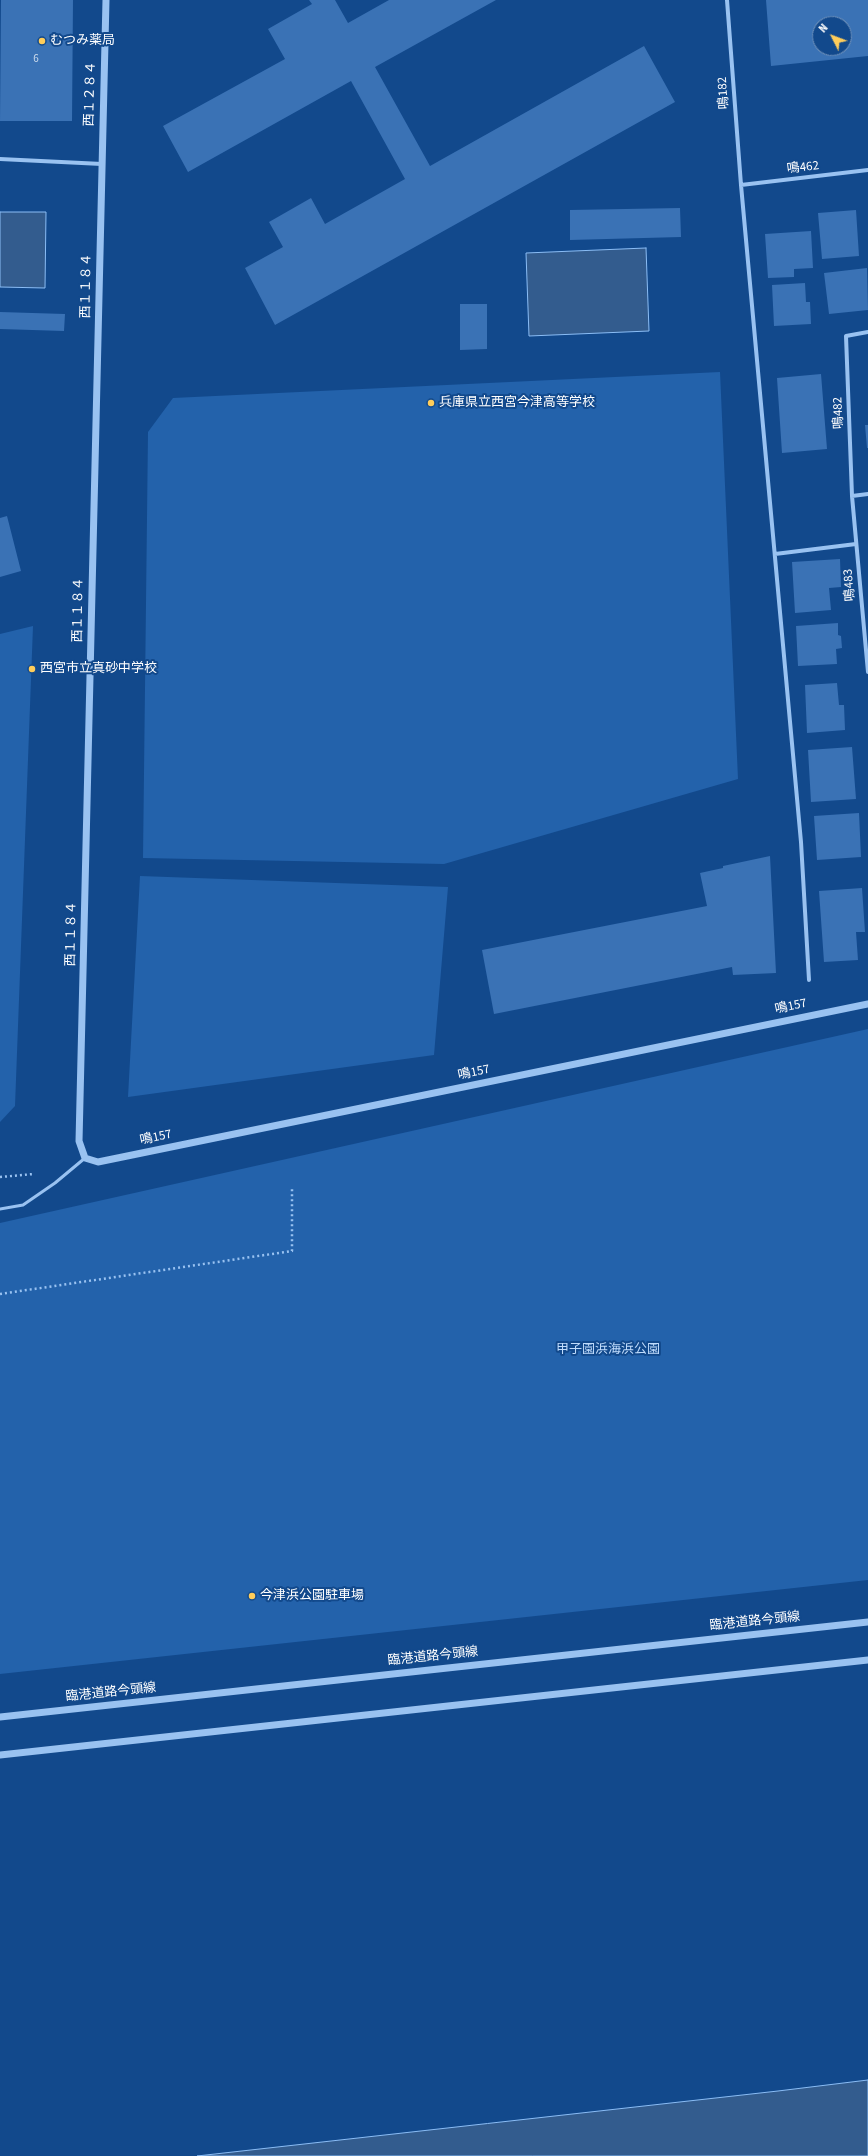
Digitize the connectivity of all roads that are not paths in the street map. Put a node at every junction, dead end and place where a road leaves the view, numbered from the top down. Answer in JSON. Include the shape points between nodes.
{"nodes":[{"id":1,"x":106,"y":0,"type":"edge"},
{"id":2,"x":727,"y":0,"type":"edge"},
{"id":3,"x":0,"y":160,"type":"edge"},
{"id":4,"x":102,"y":164,"type":"junction"},
{"id":5,"x":868,"y":170,"type":"edge"},
{"id":6,"x":741,"y":185,"type":"junction"},
{"id":7,"x":868,"y":332,"type":"edge"},
{"id":8,"x":868,"y":494,"type":"edge"},
{"id":9,"x":852,"y":496,"type":"junction"},
{"id":10,"x":856,"y":544,"type":"junction"},
{"id":11,"x":775,"y":554,"type":"junction"},
{"id":12,"x":868,"y":672,"type":"edge"},
{"id":13,"x":809,"y":980,"type":"dead end"},
{"id":14,"x":868,"y":1004,"type":"edge"},
{"id":15,"x":85,"y":1158,"type":"junction"},
{"id":16,"x":0,"y":1209,"type":"edge"},
{"id":17,"x":868,"y":1622,"type":"edge"},
{"id":18,"x":868,"y":1660,"type":"edge"},
{"id":19,"x":0,"y":1717,"type":"edge"},
{"id":20,"x":0,"y":1755,"type":"edge"}],
"edges":[{"from":1,"to":4,"type":"street","name":"西１２８４"},
{"from":2,"to":6,"type":"street","name":"鳴182"},
{"from":3,"to":4,"type":"street"},
{"from":4,"to":15,"type":"street","name":"西１１８４","via":[[79,1141]]},
{"from":5,"to":6,"type":"street","name":"鳴462"},
{"from":6,"to":11,"type":"street","name":"鳴182"},
{"from":7,"to":9,"type":"street","name":"鳴482","via":[[846,336]]},
{"from":8,"to":9,"type":"street"},
{"from":9,"to":10,"type":"street","name":"鳴483"},
{"from":10,"to":11,"type":"street"},
{"from":10,"to":12,"type":"street","name":"鳴483"},
{"from":11,"to":13,"type":"street","name":"鳴182","via":[[802,842]]},
{"from":14,"to":15,"type":"street","name":"鳴157","via":[[98,1162]]},
{"from":15,"to":16,"type":"lane","via":[[23,1205]]},
{"from":17,"to":19,"type":"street","name":"臨港道路今頭線"},
{"from":18,"to":20,"type":"street"}]}
